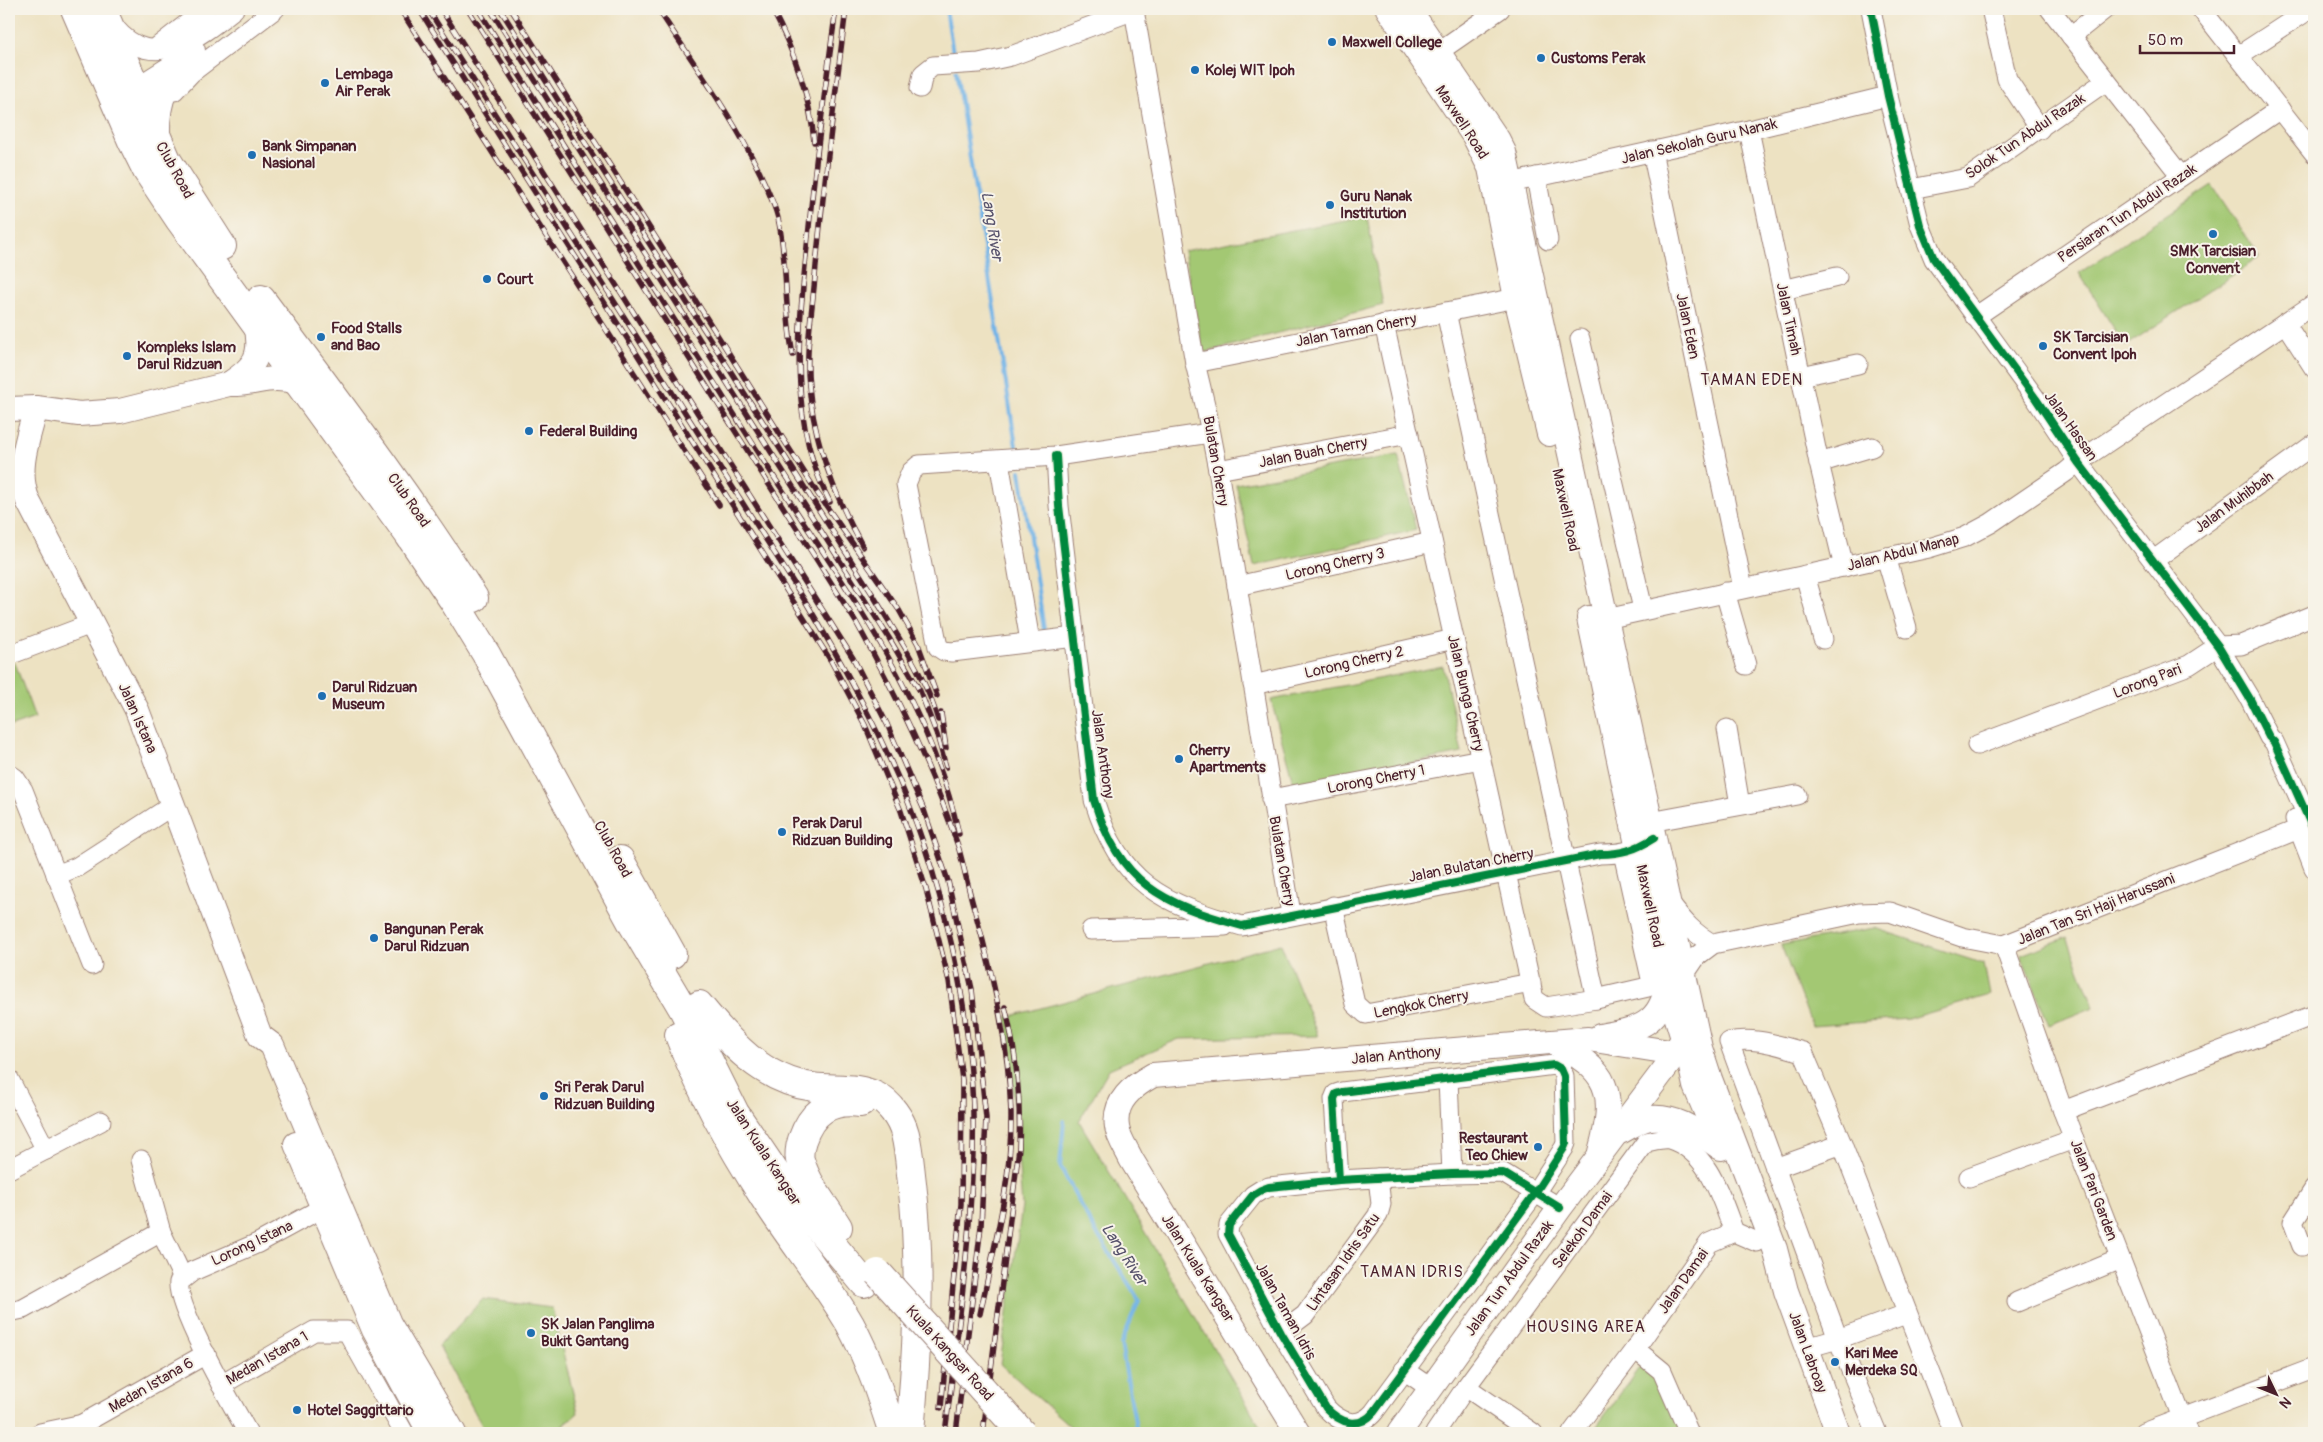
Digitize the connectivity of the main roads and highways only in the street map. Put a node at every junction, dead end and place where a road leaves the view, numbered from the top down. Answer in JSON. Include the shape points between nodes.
{"nodes":[{"id":1,"x":75,"y":9,"type":"edge"},
{"id":2,"x":86,"y":9,"type":"edge"},
{"id":3,"x":102,"y":9,"type":"edge"},
{"id":4,"x":1398,"y":14,"type":"edge"},
{"id":5,"x":191,"y":51,"type":"road end"},
{"id":6,"x":1438,"y":52,"type":"junction"},
{"id":7,"x":135,"y":88,"type":"junction"},
{"id":8,"x":1469,"y":129,"type":"junction"},
{"id":9,"x":156,"y":137,"type":"junction"},
{"id":10,"x":256,"y":324,"type":"junction"},
{"id":11,"x":299,"y":383,"type":"junction"},
{"id":12,"x":229,"y":384,"type":"junction"},
{"id":13,"x":9,"y":392,"type":"edge"},
{"id":14,"x":36,"y":408,"type":"junction"},
{"id":15,"x":9,"y":410,"type":"edge"},
{"id":16,"x":1581,"y":580,"type":"junction"},
{"id":17,"x":1606,"y":618,"type":"junction"},
{"id":18,"x":1608,"y":707,"type":"junction"},
{"id":19,"x":1639,"y":837,"type":"junction"},
{"id":20,"x":632,"y":923,"type":"junction"},
{"id":21,"x":1675,"y":980,"type":"junction"},
{"id":22,"x":691,"y":1007,"type":"junction"},
{"id":23,"x":1588,"y":1039,"type":"junction"},
{"id":24,"x":1552,"y":1042,"type":"junction"},
{"id":25,"x":1683,"y":1050,"type":"junction"},
{"id":26,"x":1710,"y":1079,"type":"junction"},
{"id":27,"x":1122,"y":1098,"type":"joint"},
{"id":28,"x":1618,"y":1132,"type":"junction"},
{"id":29,"x":1721,"y":1148,"type":"junction"},
{"id":30,"x":1599,"y":1155,"type":"junction"},
{"id":31,"x":330,"y":1204,"type":"junction"},
{"id":32,"x":838,"y":1227,"type":"junction"},
{"id":33,"x":1780,"y":1271,"type":"junction"},
{"id":34,"x":871,"y":1278,"type":"junction"},
{"id":35,"x":382,"y":1346,"type":"junction"},
{"id":36,"x":1015,"y":1431,"type":"edge"},
{"id":37,"x":1299,"y":1431,"type":"edge"},
{"id":38,"x":430,"y":1433,"type":"edge"},
{"id":39,"x":439,"y":1433,"type":"edge"},
{"id":40,"x":454,"y":1433,"type":"edge"},
{"id":41,"x":894,"y":1433,"type":"edge"},
{"id":42,"x":910,"y":1433,"type":"edge"},
{"id":43,"x":1399,"y":1433,"type":"edge"},
{"id":44,"x":1838,"y":1433,"type":"edge"}],
"edges":[{"from":1,"to":10,"type":"highway","name":"Club Road","via":[[117,110],[147,170]]},
{"from":2,"to":7,"type":"highway","via":[[113,71],[123,84]]},
{"from":3,"to":7,"type":"highway","name":"Club Road"},
{"from":4,"to":6,"type":"main road","via":[[1425,48]]},
{"from":4,"to":8,"type":"main road","name":"Maxwell Road"},
{"from":5,"to":9,"type":"highway","via":[[162,87],[156,115]]},
{"from":6,"to":8,"type":"main road","via":[[1434,55],[1437,74]]},
{"from":6,"to":17,"type":"main road","name":"Maxwell Road","via":[[1504,152]]},
{"from":7,"to":9,"type":"highway","name":"Club Road"},
{"from":8,"to":16,"type":"main road","name":"Maxwell Road","via":[[1490,168],[1516,298]]},
{"from":9,"to":22,"type":"highway","name":"Club Road","via":[[215,236],[327,386],[450,560],[494,631]]},
{"from":10,"to":11,"type":"highway","name":"Club Road"},
{"from":10,"to":12,"type":"main road","via":[[260,341],[255,361],[250,369]]},
{"from":11,"to":12,"type":"main road","via":[[280,378]]},
{"from":11,"to":20,"type":"highway","name":"Club Road","via":[[410,535],[462,613]]},
{"from":12,"to":14,"type":"main road","via":[[120,411],[79,414]]},
{"from":13,"to":14,"type":"main road","via":[[22,396]]},
{"from":14,"to":15,"type":"main road"},
{"from":14,"to":31,"type":"main road","name":"Jalan Istana","via":[[22,463],[23,490],[136,710],[260,1036],[272,1046]]},
{"from":16,"to":17,"type":"main road","via":[[1592,609],[1599,618]]},
{"from":16,"to":18,"type":"main road","name":"Maxwell Road"},
{"from":17,"to":18,"type":"main road","via":[[1600,626],[1597,641]]},
{"from":17,"to":19,"type":"main road","name":"Maxwell Road"},
{"from":18,"to":19,"type":"main road","name":"Maxwell Road"},
{"from":19,"to":21,"type":"main road","name":"Maxwell Road"},
{"from":19,"to":21,"type":"main road","name":"Maxwell Road","via":[[1666,898]]},
{"from":20,"to":22,"type":"highway","name":"Club Road"},
{"from":20,"to":41,"type":"highway","via":[[692,1071],[765,1200],[850,1325],[876,1379]]},
{"from":21,"to":23,"type":"main road","via":[[1663,1004],[1648,1022]]},
{"from":21,"to":25,"type":"main road","name":"Maxwell Road"},
{"from":21,"to":26,"type":"main road","name":"Maxwell Road"},
{"from":22,"to":32,"type":"highway","name":"Jalan Kuala Kangsar","via":[[750,1106],[800,1180]]},
{"from":22,"to":34,"type":"highway","name":"Jalan Kuala Kangsar","via":[[735,1112],[790,1194]]},
{"from":22,"to":42,"type":"highway","via":[[760,1067],[806,1086],[855,1089],[877,1096],[898,1117],[906,1143],[917,1227],[915,1374]]},
{"from":23,"to":24,"type":"main road","name":"Jalan Anthony"},
{"from":23,"to":25,"type":"main road","name":"Jalan Anthony"},
{"from":24,"to":27,"type":"main road","name":"Jalan Anthony","via":[[1153,1075],[1135,1084]]},
{"from":24,"to":30,"type":"main road","via":[[1579,1055],[1591,1066],[1608,1095],[1609,1108]]},
{"from":25,"to":26,"type":"main road"},
{"from":25,"to":28,"type":"main road","name":"Jalan Tun Abdul Razak"},
{"from":25,"to":29,"type":"main road","name":"Maxwell Road"},
{"from":26,"to":33,"type":"main road","name":"Maxwell Road","via":[[1775,1249]]},
{"from":27,"to":37,"type":"main road","name":"Jalan Kuala Kangsar","via":[[1117,1127],[1131,1159]]},
{"from":28,"to":29,"type":"main road","via":[[1649,1118],[1664,1118],[1687,1125]]},
{"from":28,"to":30,"type":"main road","name":"Jalan Tun Abdul Razak"},
{"from":29,"to":33,"type":"main road","name":"Maxwell Road","via":[[1757,1242]]},
{"from":30,"to":43,"type":"main road","name":"Jalan Tun Abdul Razak"},
{"from":31,"to":35,"type":"main road"},
{"from":31,"to":40,"type":"main road","via":[[390,1323]]},
{"from":32,"to":34,"type":"highway","name":"Jalan Kuala Kangsar"},
{"from":32,"to":41,"type":"highway","via":[[800,1162],[801,1144],[806,1126],[818,1112],[848,1101],[863,1103],[885,1120],[898,1168],[904,1248]]},
{"from":33,"to":44,"type":"main road","name":"Jalan Labroay"},
{"from":34,"to":36,"type":"highway","name":"Kuala Kangsar Road"},
{"from":35,"to":38,"type":"main road"},
{"from":35,"to":39,"type":"main road"}]}
